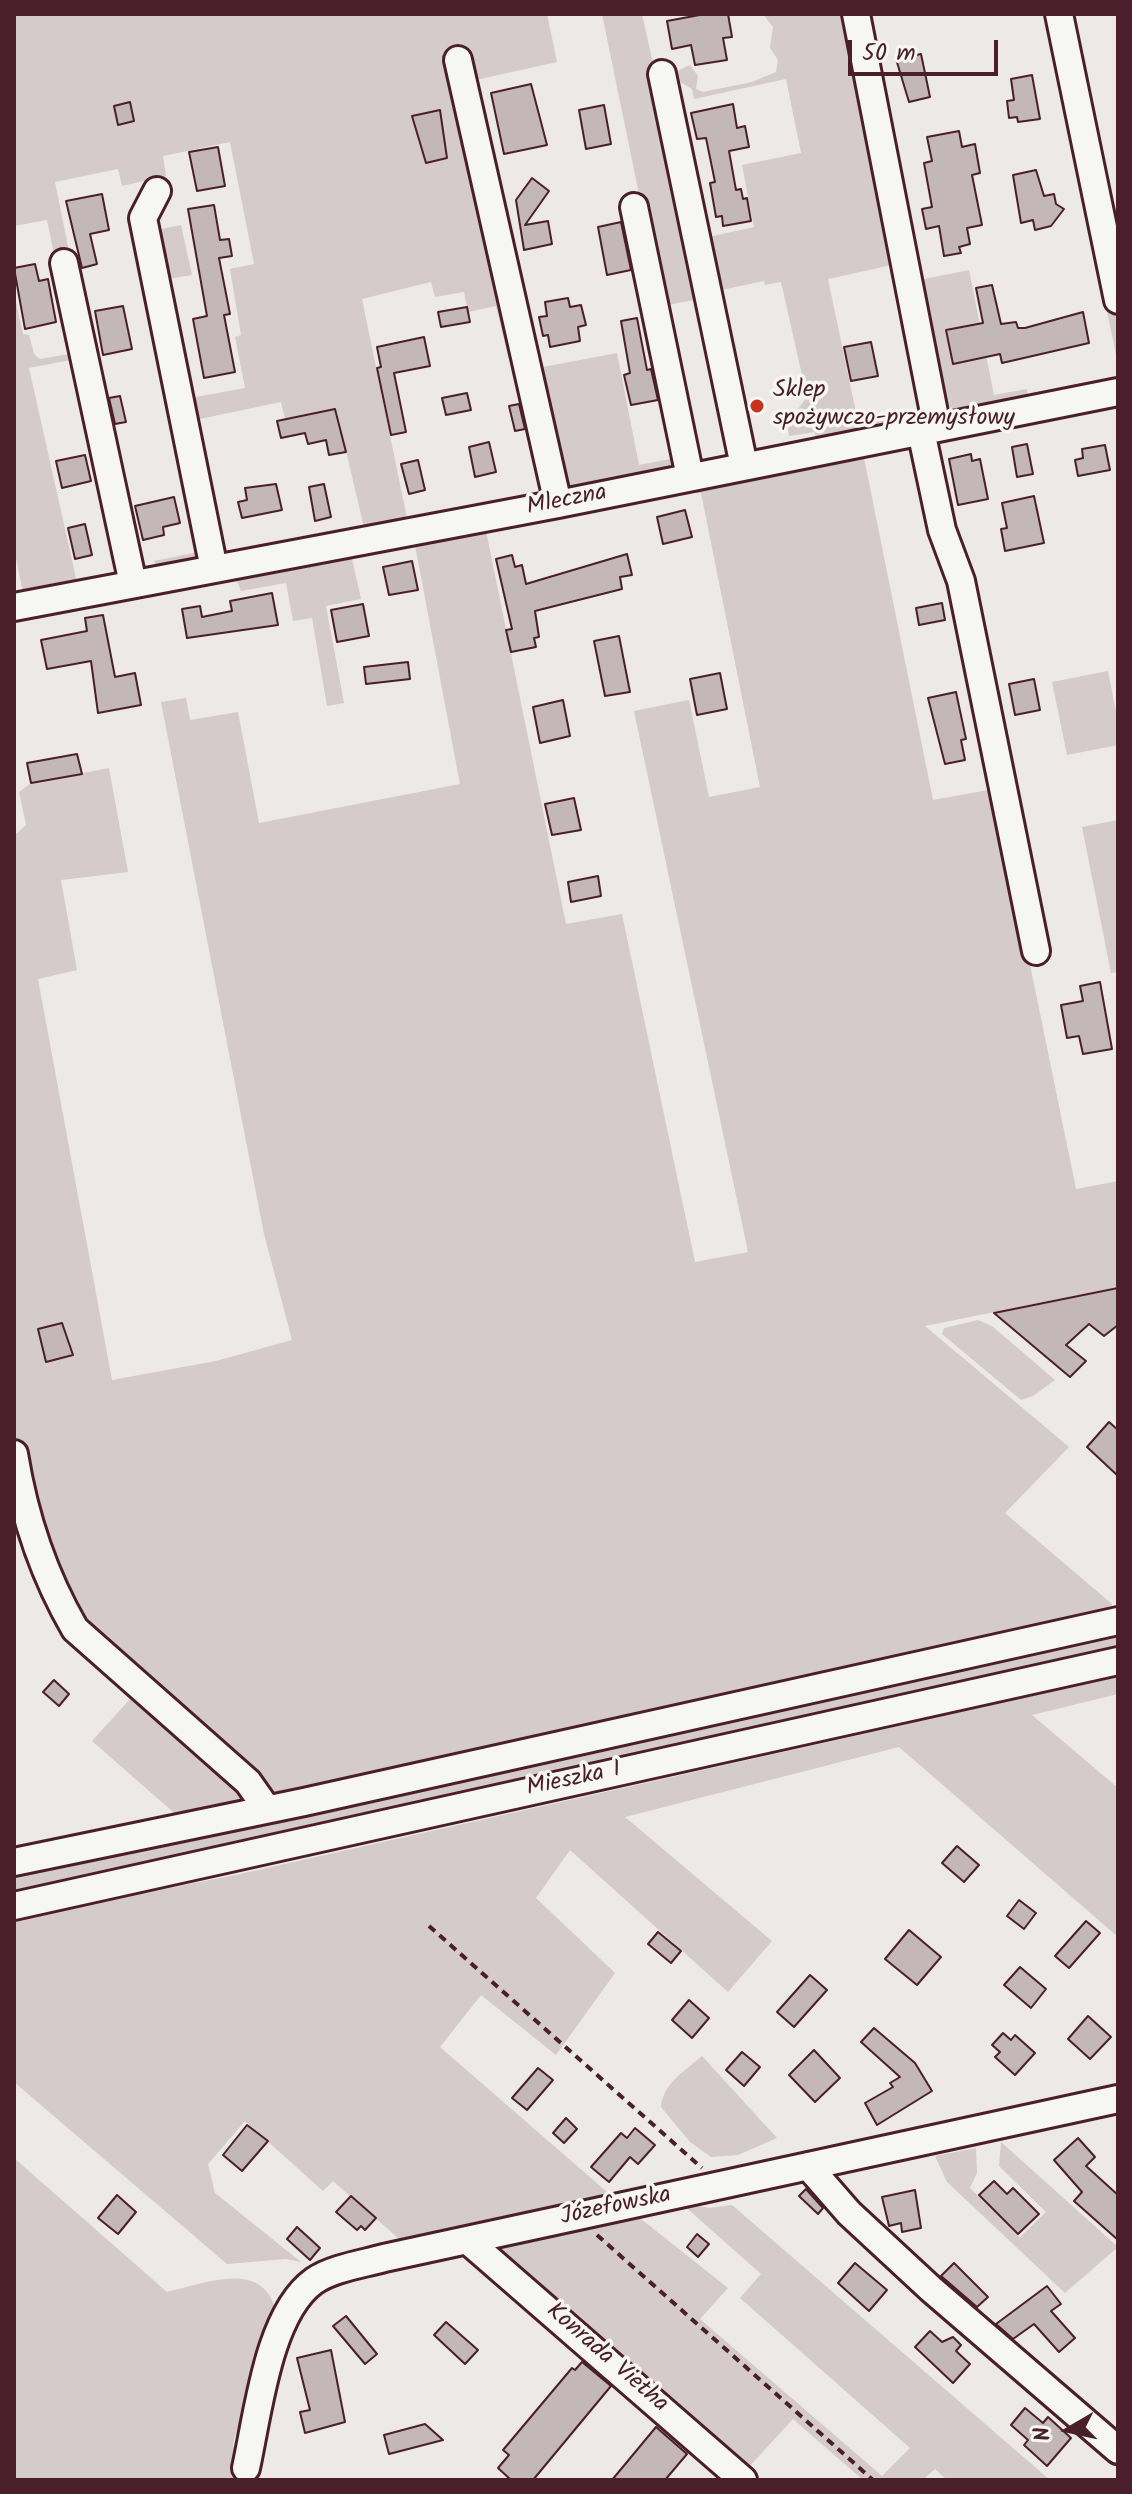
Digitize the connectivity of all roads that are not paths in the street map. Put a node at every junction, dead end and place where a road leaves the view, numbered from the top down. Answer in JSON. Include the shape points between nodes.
{"nodes":[{"id":1,"x":856,"y":14,"type":"edge"},
{"id":2,"x":1059,"y":14,"type":"edge"},
{"id":3,"x":458,"y":60,"type":"dead end"},
{"id":4,"x":662,"y":74,"type":"dead end"},
{"id":5,"x":157,"y":191,"type":"dead end"},
{"id":6,"x":634,"y":207,"type":"dead end"},
{"id":7,"x":64,"y":263,"type":"dead end"},
{"id":8,"x":1118,"y":300,"type":"edge"},
{"id":9,"x":1118,"y":392,"type":"edge"},
{"id":10,"x":929,"y":429,"type":"junction"},
{"id":11,"x":744,"y":466,"type":"junction"},
{"id":12,"x":690,"y":477,"type":"junction"},
{"id":13,"x":558,"y":504,"type":"junction"},
{"id":14,"x":214,"y":569,"type":"junction"},
{"id":15,"x":133,"y":584,"type":"junction"},
{"id":16,"x":14,"y":607,"type":"edge"},
{"id":17,"x":1036,"y":951,"type":"dead end"},
{"id":18,"x":14,"y":1454,"type":"edge"},
{"id":19,"x":17,"y":1492,"type":"edge"},
{"id":20,"x":1108,"y":1623,"type":"edge"},
{"id":21,"x":1118,"y":1661,"type":"edge"},
{"id":22,"x":267,"y":1809,"type":"junction"},
{"id":23,"x":14,"y":1862,"type":"edge"},
{"id":24,"x":20,"y":1904,"type":"edge"},
{"id":25,"x":1118,"y":2099,"type":"edge"},
{"id":26,"x":808,"y":2166,"type":"junction"},
{"id":27,"x":467,"y":2240,"type":"junction"},
{"id":28,"x":1118,"y":2450,"type":"edge"},
{"id":29,"x":246,"y":2468,"type":"dead end"},
{"id":30,"x":743,"y":2480,"type":"edge"}],
"edges":[{"from":1,"to":10,"type":"street"},
{"from":2,"to":8,"type":"street"},
{"from":3,"to":13,"type":"street"},
{"from":4,"to":11,"type":"street"},
{"from":5,"to":14,"type":"street","via":[[143,218]]},
{"from":6,"to":12,"type":"street"},
{"from":7,"to":15,"type":"street"},
{"from":9,"to":10,"type":"street","name":"Mleczna"},
{"from":10,"to":11,"type":"street","name":"Mleczna"},
{"from":10,"to":17,"type":"street","via":[[942,530],[961,581]]},
{"from":11,"to":12,"type":"street","name":"Mleczna"},
{"from":12,"to":13,"type":"street","name":"Mleczna"},
{"from":13,"to":14,"type":"street","name":"Mleczna"},
{"from":14,"to":15,"type":"street","name":"Mleczna"},
{"from":15,"to":16,"type":"street","name":"Mleczna"},
{"from":18,"to":19,"type":"street"},
{"from":19,"to":22,"type":"street","via":[[75,1629],[248,1782]]},
{"from":20,"to":22,"type":"street"},
{"from":21,"to":24,"type":"street","name":"Mieszka I"},
{"from":22,"to":23,"type":"street"},
{"from":25,"to":26,"type":"street","name":"Józefowska"},
{"from":26,"to":27,"type":"street","name":"Józefowska"},
{"from":26,"to":28,"type":"street","via":[[919,2278]]},
{"from":27,"to":29,"type":"street","name":"Józefowska","via":[[329,2274],[303,2291],[283,2319]]},
{"from":27,"to":30,"type":"street","name":"Konrada Vietha"}]}
